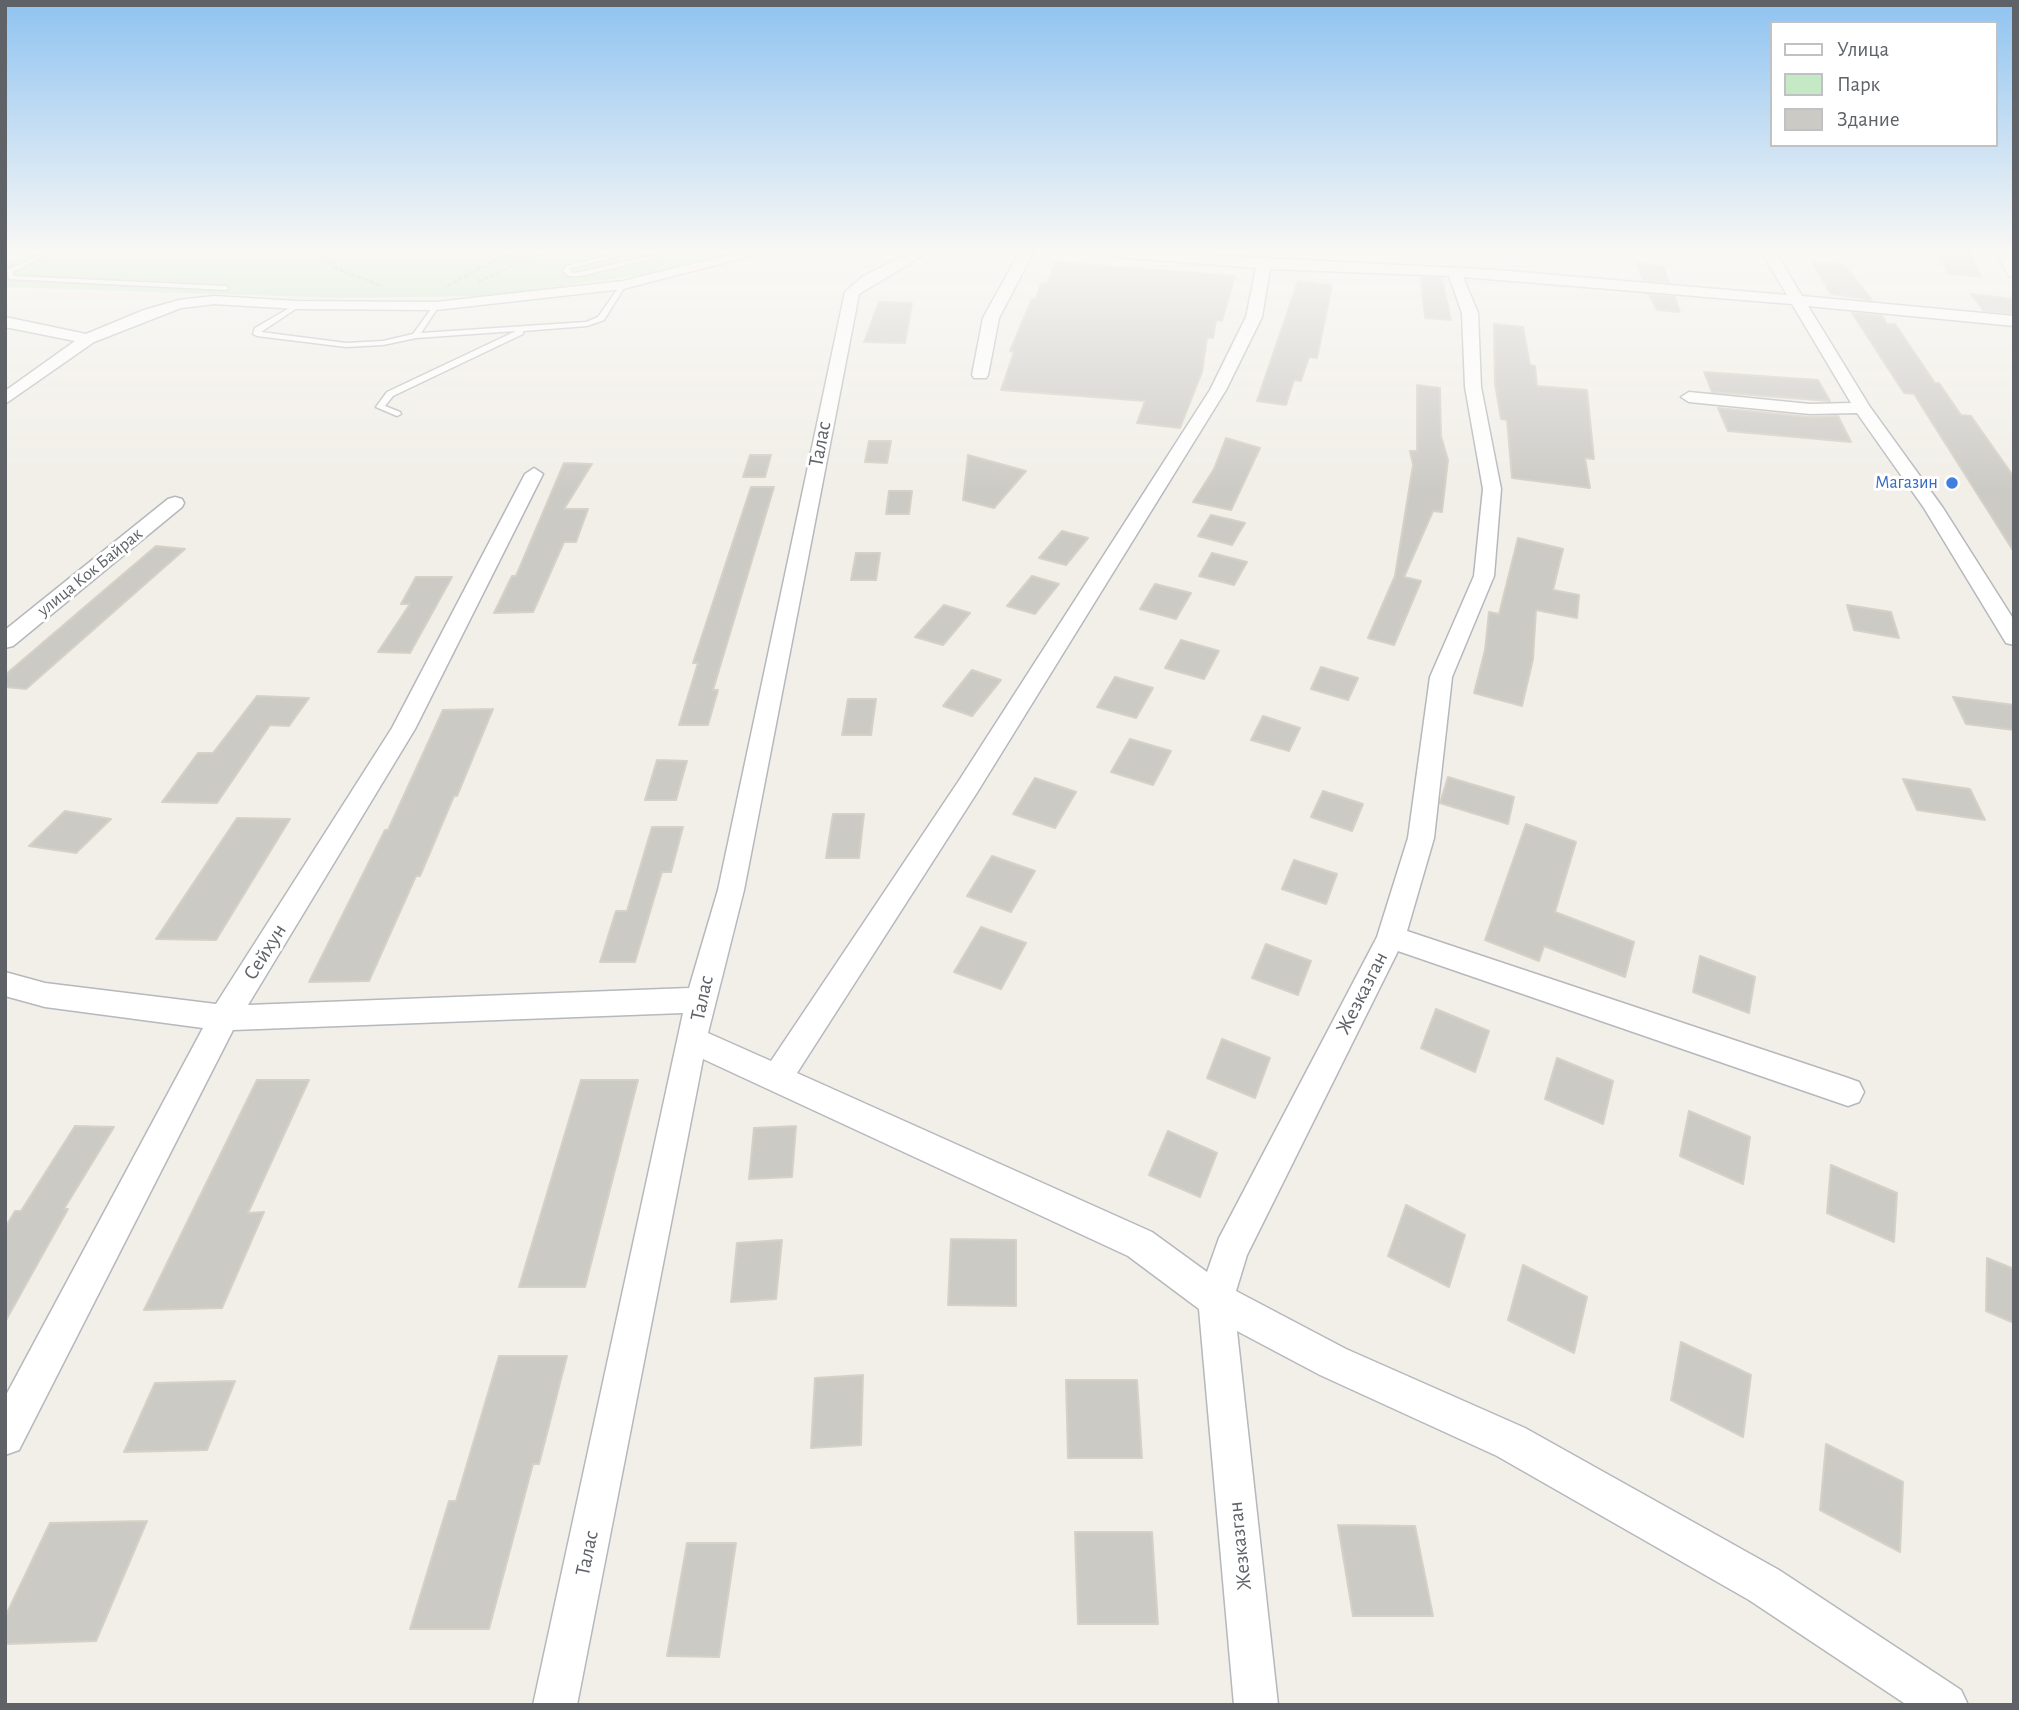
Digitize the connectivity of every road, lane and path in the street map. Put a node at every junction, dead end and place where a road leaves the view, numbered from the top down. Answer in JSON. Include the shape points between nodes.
{"nodes":[{"id":1,"x":58,"y":333,"type":"edge"},
{"id":2,"x":104,"y":333,"type":"edge"},
{"id":3,"x":257,"y":333,"type":"edge"},
{"id":4,"x":418,"y":333,"type":"edge"},
{"id":5,"x":467,"y":333,"type":"edge"},
{"id":6,"x":519,"y":333,"type":"edge"},
{"id":7,"x":844,"y":333,"type":"edge"},
{"id":8,"x":988,"y":333,"type":"edge"},
{"id":9,"x":1246,"y":333,"type":"edge"},
{"id":10,"x":1471,"y":333,"type":"edge"},
{"id":11,"x":1817,"y":333,"type":"edge"},
{"id":12,"x":416,"y":336,"type":"junction"},
{"id":13,"x":88,"y":339,"type":"junction"},
{"id":14,"x":980,"y":375,"type":"dead end"},
{"id":15,"x":1689,"y":397,"type":"dead end"},
{"id":16,"x":5,"y":399,"type":"edge"},
{"id":17,"x":1863,"y":408,"type":"junction"},
{"id":18,"x":397,"y":414,"type":"dead end"},
{"id":19,"x":534,"y":474,"type":"dead end"},
{"id":20,"x":175,"y":503,"type":"dead end"},
{"id":21,"x":2014,"y":638,"type":"edge"},
{"id":22,"x":5,"y":641,"type":"edge"},
{"id":23,"x":1391,"y":937,"type":"junction"},
{"id":24,"x":5,"y":984,"type":"edge"},
{"id":25,"x":700,"y":1000,"type":"junction"},
{"id":26,"x":224,"y":1018,"type":"junction"},
{"id":27,"x":694,"y":1041,"type":"junction"},
{"id":28,"x":777,"y":1078,"type":"junction"},
{"id":29,"x":1848,"y":1092,"type":"dead end"},
{"id":30,"x":1216,"y":1300,"type":"junction"},
{"id":31,"x":5,"y":1436,"type":"edge"},
{"id":32,"x":555,"y":1705,"type":"edge"},
{"id":33,"x":1256,"y":1705,"type":"edge"},
{"id":34,"x":1946,"y":1705,"type":"edge"}],
"edges":[{"from":1,"to":13,"type":"street"},
{"from":2,"to":13,"type":"street"},
{"from":3,"to":12,"type":"lane","via":[[345,345]]},
{"from":4,"to":12,"type":"lane"},
{"from":5,"to":12,"type":"lane"},
{"from":6,"to":18,"type":"lane","via":[[390,394],[380,407]]},
{"from":7,"to":25,"type":"street","name":"Талас","via":[[731,890]]},
{"from":8,"to":14,"type":"street"},
{"from":9,"to":28,"type":"street","via":[[1218,390],[1064,637]]},
{"from":10,"to":23,"type":"street","name":"Жезказган","via":[[1473,387],[1492,489],[1486,564],[1441,677],[1421,838]]},
{"from":11,"to":17,"type":"street"},
{"from":13,"to":16,"type":"street"},
{"from":15,"to":17,"type":"street","via":[[1810,409]]},
{"from":17,"to":21,"type":"street","via":[[1933,508]]},
{"from":19,"to":26,"type":"street","name":"Сейхун","via":[[403,729]]},
{"from":20,"to":22,"type":"street","name":"улица Кок Байрак"},
{"from":23,"to":29,"type":"street"},
{"from":23,"to":30,"type":"street","name":"Жезказган","via":[[1231,1250]]},
{"from":24,"to":26,"type":"street","via":[[45,995]]},
{"from":25,"to":26,"type":"street"},
{"from":25,"to":27,"type":"street","name":"Талас"},
{"from":26,"to":31,"type":"street","name":"Сейхун"},
{"from":27,"to":28,"type":"street"},
{"from":27,"to":32,"type":"street","name":"Талас"},
{"from":28,"to":30,"type":"street","via":[[1140,1244]]},
{"from":30,"to":33,"type":"street","name":"Жезказган"},
{"from":30,"to":34,"type":"street","via":[[1333,1362],[1511,1442],[1764,1585]]}]}
